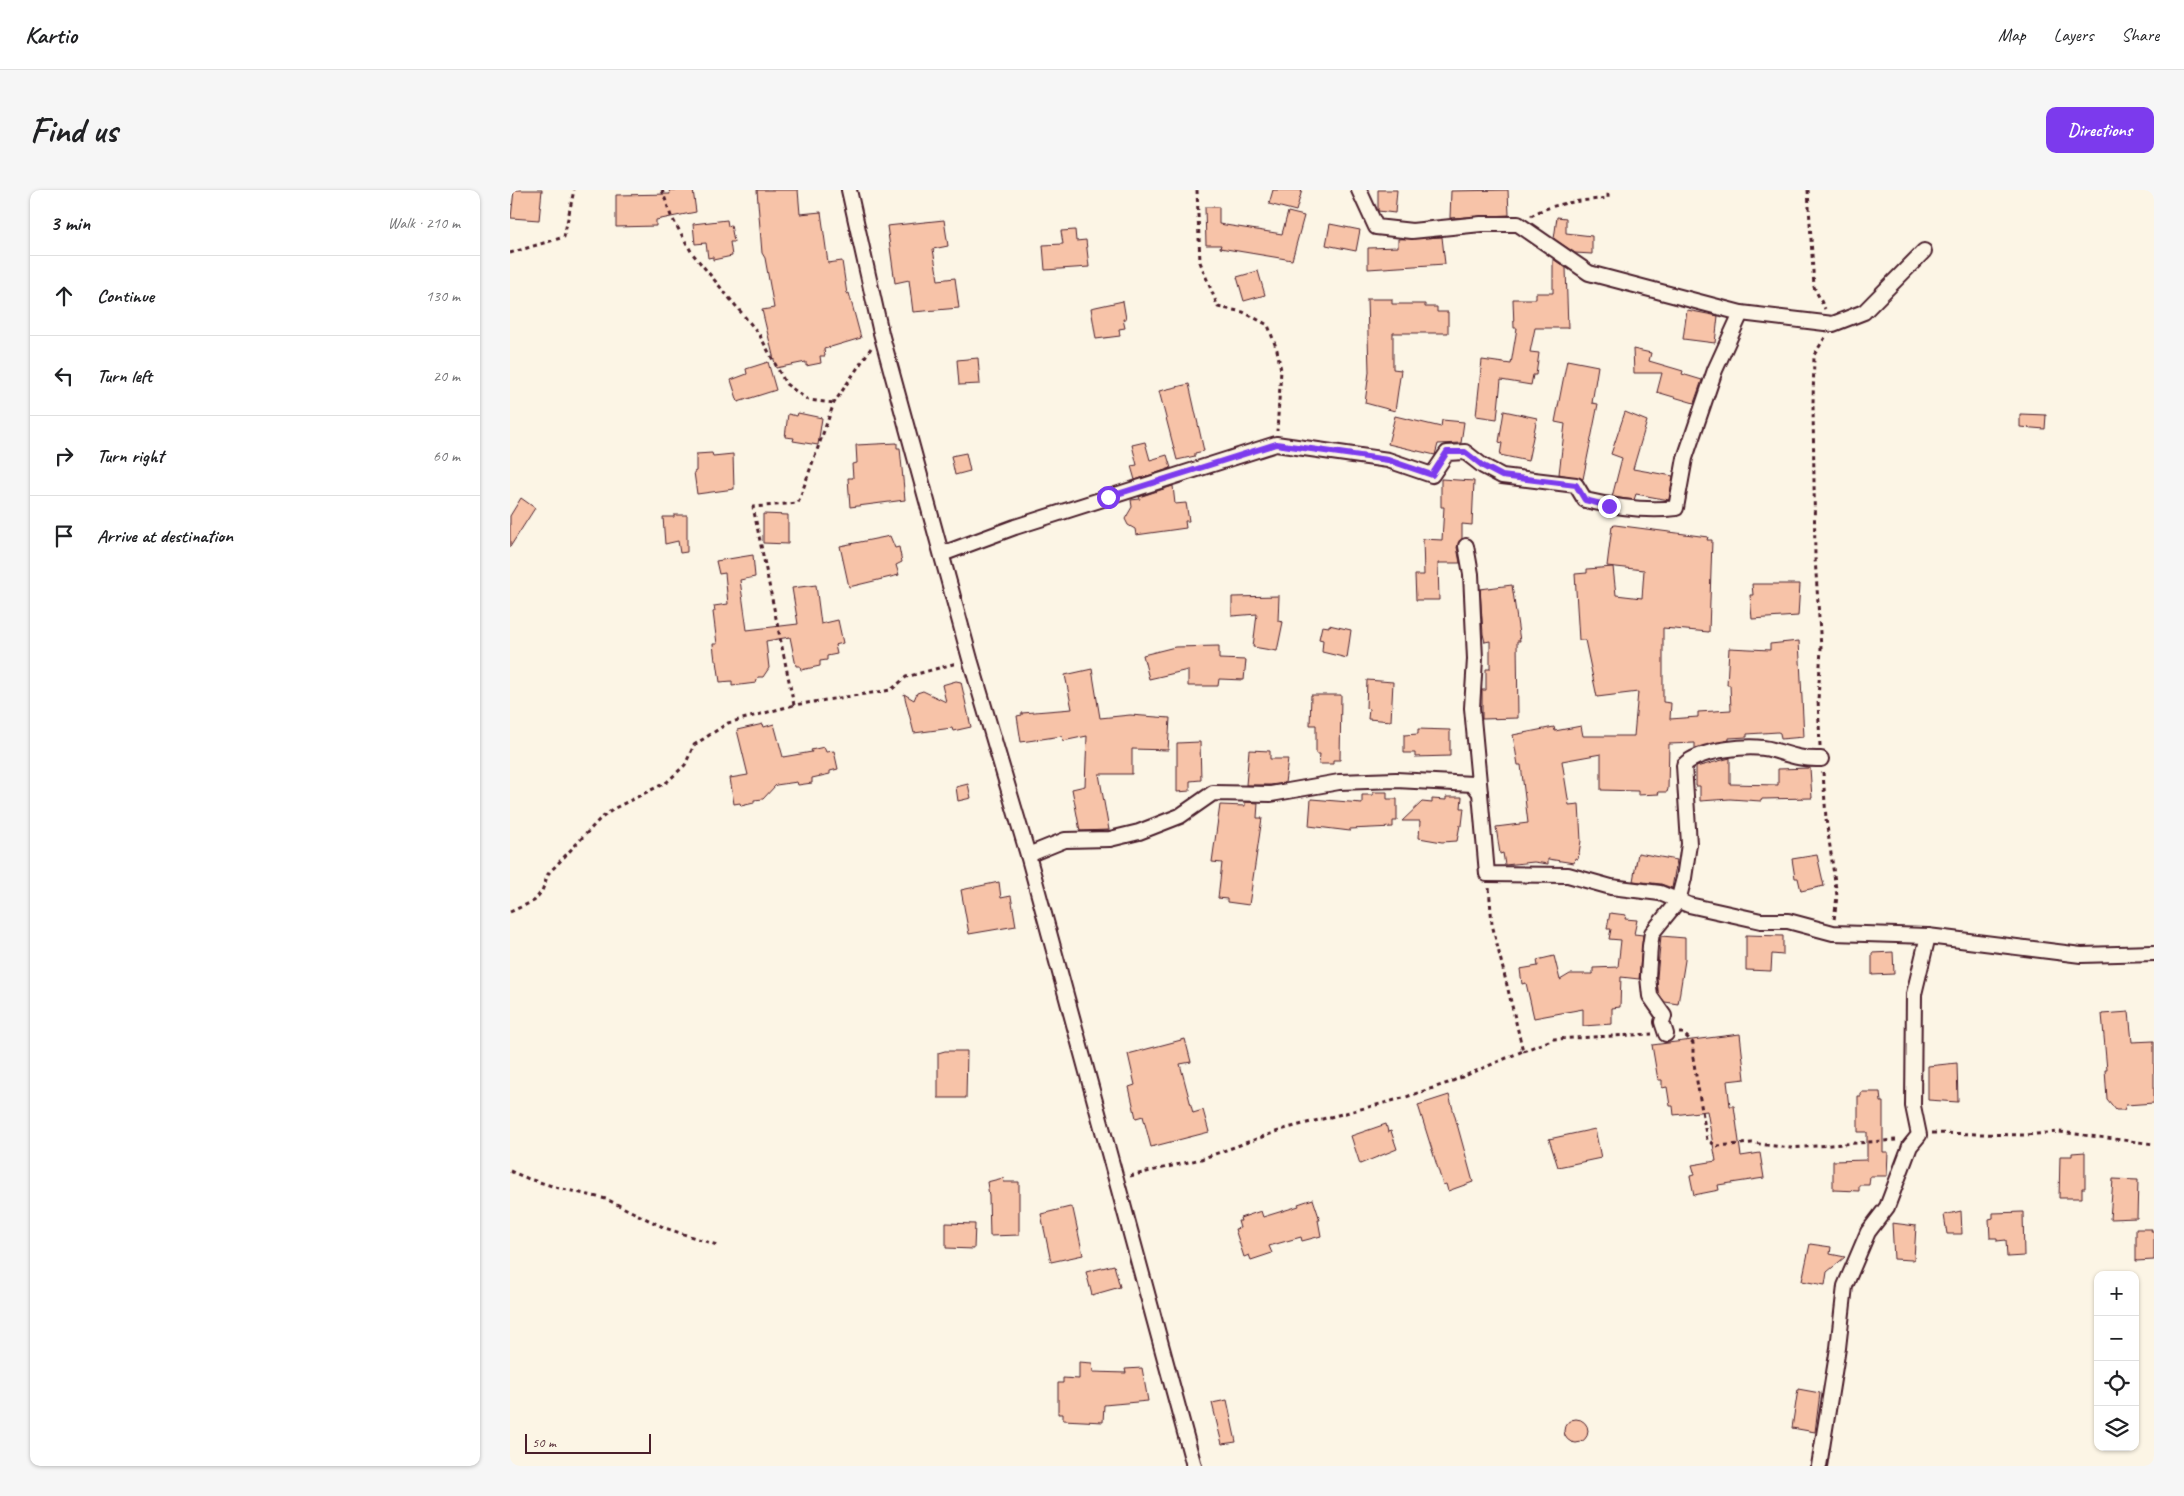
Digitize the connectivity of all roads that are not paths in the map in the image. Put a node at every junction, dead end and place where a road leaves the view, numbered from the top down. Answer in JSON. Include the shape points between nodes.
{"nodes":[{"id":1,"x":849,"y":190,"type":"edge"},
{"id":2,"x":1359,"y":190,"type":"edge"},
{"id":3,"x":1924,"y":251,"type":"dead end"},
{"id":4,"x":1741,"y":313,"type":"junction"},
{"id":5,"x":1466,"y":546,"type":"dead end"},
{"id":6,"x":942,"y":554,"type":"junction"},
{"id":7,"x":1821,"y":759,"type":"road end"},
{"id":8,"x":1480,"y":793,"type":"junction"},
{"id":9,"x":1028,"y":855,"type":"junction"},
{"id":10,"x":1678,"y":901,"type":"junction"},
{"id":11,"x":1928,"y":936,"type":"junction"},
{"id":12,"x":2154,"y":953,"type":"edge"},
{"id":13,"x":1666,"y":1034,"type":"road end"},
{"id":14,"x":1194,"y":1466,"type":"edge"},
{"id":15,"x":1819,"y":1466,"type":"edge"}],
"edges":[{"from":1,"to":6,"type":"street","via":[[881,333]]},
{"from":2,"to":4,"type":"street","via":[[1376,227],[1412,232],[1481,224],[1518,224],[1589,273]]},
{"from":3,"to":4,"type":"street","via":[[1864,312],[1833,324]]},
{"from":4,"to":6,"type":"street","via":[[1716,370],[1685,458],[1676,508],[1657,510],[1609,506],[1585,500],[1576,485],[1502,476],[1465,452],[1447,452],[1432,475],[1388,460],[1276,444],[1015,527]]},
{"from":5,"to":8,"type":"street","via":[[1471,574],[1475,659],[1472,708]]},
{"from":6,"to":9,"type":"street"},
{"from":7,"to":10,"type":"street","via":[[1792,757],[1752,746],[1691,758],[1684,765],[1689,844]]},
{"from":8,"to":9,"type":"street","via":[[1473,784],[1396,780],[1339,782],[1271,794],[1213,793],[1180,816],[1139,832],[1110,839],[1065,840]]},
{"from":8,"to":10,"type":"street","via":[[1487,874],[1568,875],[1611,887],[1660,893]]},
{"from":9,"to":14,"type":"street"},
{"from":10,"to":11,"type":"street","via":[[1761,921],[1788,921],[1833,933]]},
{"from":10,"to":13,"type":"street","via":[[1652,933],[1650,946],[1650,996],[1664,1016],[1662,1022]]},
{"from":11,"to":12,"type":"street","via":[[2081,955]]},
{"from":11,"to":15,"type":"street","via":[[1914,994],[1913,1106],[1919,1135],[1910,1146],[1887,1207],[1868,1232],[1845,1286]]}]}
